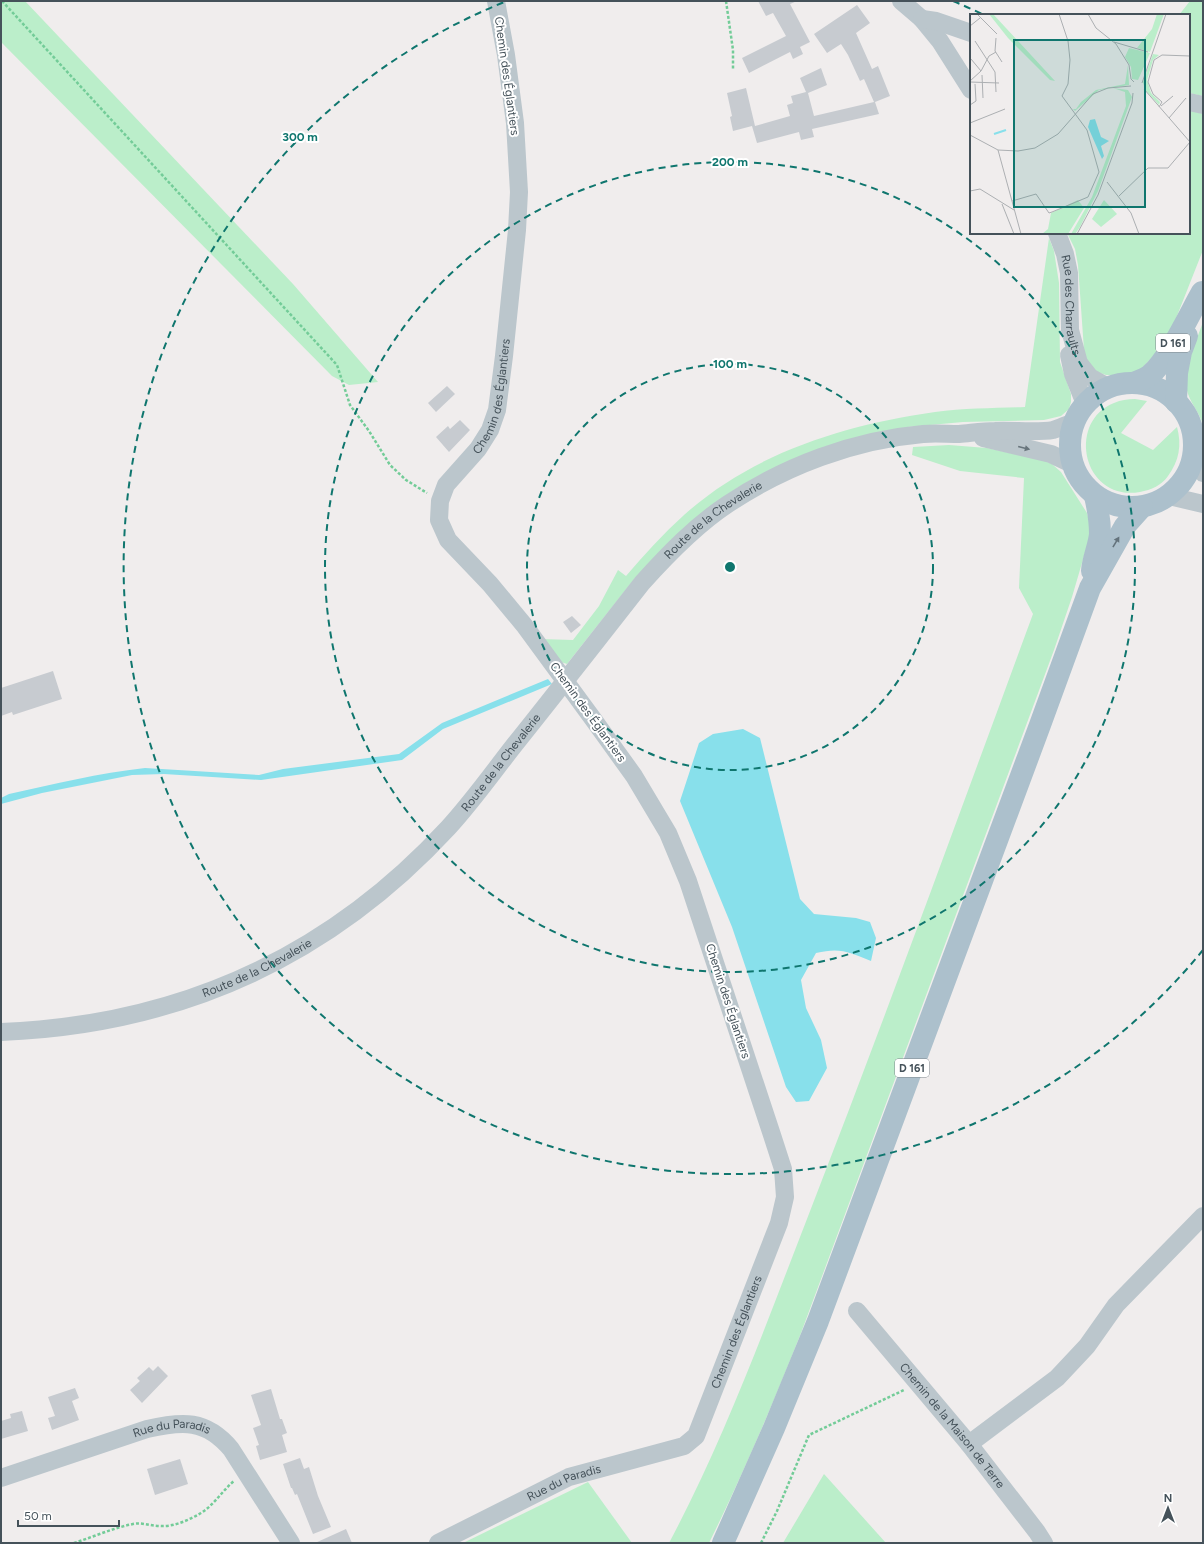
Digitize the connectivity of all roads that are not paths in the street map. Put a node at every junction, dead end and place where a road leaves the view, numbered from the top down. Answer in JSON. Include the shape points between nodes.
{"nodes":[{"id":1,"x":496,"y":1,"type":"edge"},
{"id":2,"x":901,"y":1,"type":"edge"},
{"id":3,"x":922,"y":19,"type":"junction"},
{"id":4,"x":970,"y":33,"type":"edge"},
{"id":5,"x":970,"y":88,"type":"edge"},
{"id":6,"x":1190,"y":102,"type":"edge"},
{"id":7,"x":1203,"y":105,"type":"edge"},
{"id":8,"x":1057,"y":234,"type":"edge"},
{"id":9,"x":1203,"y":291,"type":"edge"},
{"id":10,"x":1070,"y":330,"type":"junction"},
{"id":11,"x":1133,"y":383,"type":"junction"},
{"id":12,"x":1108,"y":387,"type":"junction"},
{"id":13,"x":1176,"y":402,"type":"junction"},
{"id":14,"x":1085,"y":404,"type":"junction"},
{"id":15,"x":1073,"y":424,"type":"junction"},
{"id":16,"x":958,"y":434,"type":"junction"},
{"id":17,"x":1072,"y":464,"type":"junction"},
{"id":18,"x":1198,"y":466,"type":"edge"},
{"id":19,"x":1095,"y":496,"type":"junction"},
{"id":20,"x":1169,"y":496,"type":"junction"},
{"id":21,"x":1203,"y":504,"type":"edge"},
{"id":22,"x":1142,"y":507,"type":"junction"},
{"id":23,"x":1090,"y":588,"type":"junction"},
{"id":24,"x":565,"y":682,"type":"junction"},
{"id":25,"x":1,"y":1032,"type":"edge"},
{"id":26,"x":1203,"y":1216,"type":"edge"},
{"id":27,"x":856,"y":1311,"type":"dead end"},
{"id":28,"x":696,"y":1436,"type":"joint"},
{"id":29,"x":969,"y":1444,"type":"junction"},
{"id":30,"x":1,"y":1478,"type":"edge"},
{"id":31,"x":291,"y":1543,"type":"edge"},
{"id":32,"x":438,"y":1543,"type":"edge"},
{"id":33,"x":723,"y":1543,"type":"edge"},
{"id":34,"x":1044,"y":1543,"type":"edge"}],
"edges":[{"from":1,"to":24,"type":"street","name":"Chemin des Églantiers","via":[[515,123],[519,192],[504,356],[497,410],[490,430],[478,449],[446,485],[440,500],[439,520],[448,540],[519,619]]},
{"from":2,"to":3,"type":"street"},
{"from":3,"to":4,"type":"street","via":[[936,20]]},
{"from":3,"to":5,"type":"street"},
{"from":6,"to":7,"type":"street"},
{"from":8,"to":10,"type":"street","name":"Rue des Charraults","via":[[1065,254],[1068,273]]},
{"from":9,"to":11,"type":"main road","number":"D 161","via":[[1158,368],[1148,377]]},
{"from":9,"to":13,"type":"main road","number":"D 161","via":[[1181,352]]},
{"from":10,"to":12,"type":"street","name":"Rue des Charraults","via":[[1079,363],[1090,377]]},
{"from":10,"to":14,"type":"street","via":[[1069,354],[1073,374]]},
{"from":11,"to":12,"type":"main road"},
{"from":11,"to":13,"type":"main road","via":[[1149,385],[1164,392]]},
{"from":12,"to":14,"type":"main road"},
{"from":13,"to":18,"type":"main road","via":[[1188,418]]},
{"from":14,"to":15,"type":"main road"},
{"from":15,"to":16,"type":"street","name":"Route de la Chevalerie","via":[[1051,430]]},
{"from":15,"to":17,"type":"main road","via":[[1069,444]]},
{"from":16,"to":17,"type":"street","name":"Route de la Chevalerie","one_way":true,"via":[[1051,454]]},
{"from":16,"to":24,"type":"street","name":"Route de la Chevalerie","via":[[894,437],[837,451],[751,489],[706,521],[661,562]]},
{"from":17,"to":19,"type":"main road","via":[[1081,482]]},
{"from":18,"to":20,"type":"main road","via":[[1188,473]]},
{"from":19,"to":22,"type":"main road","via":[[1110,504],[1126,508]]},
{"from":19,"to":23,"type":"main road","number":"D 161","via":[[1100,535]]},
{"from":20,"to":21,"type":"street"},
{"from":20,"to":22,"type":"main road"},
{"from":23,"to":22,"type":"main road","number":"D 161","one_way":true,"via":[[1125,526]]},
{"from":23,"to":33,"type":"main road","number":"D 161","via":[[818,1321]]},
{"from":24,"to":25,"type":"street","name":"Route de la Chevalerie","via":[[450,827],[403,874],[346,920],[317,939],[239,980],[155,1009],[85,1024]]},
{"from":24,"to":28,"type":"street","name":"Chemin des Églantiers","via":[[634,776],[668,833],[688,881],[782,1169],[786,1197],[779,1223]]},
{"from":26,"to":29,"type":"street","via":[[1116,1305],[1087,1346],[1057,1378]]},
{"from":27,"to":29,"type":"street","name":"Chemin de la Maison de Terre"},
{"from":28,"to":32,"type":"street","name":"Rue du Paradis","via":[[684,1446],[569,1477]]},
{"from":29,"to":34,"type":"street","name":"Chemin de la Maison de Terre"},
{"from":30,"to":31,"type":"street","name":"Rue du Paradis","via":[[147,1429],[168,1424],[198,1425],[223,1439]]}]}
